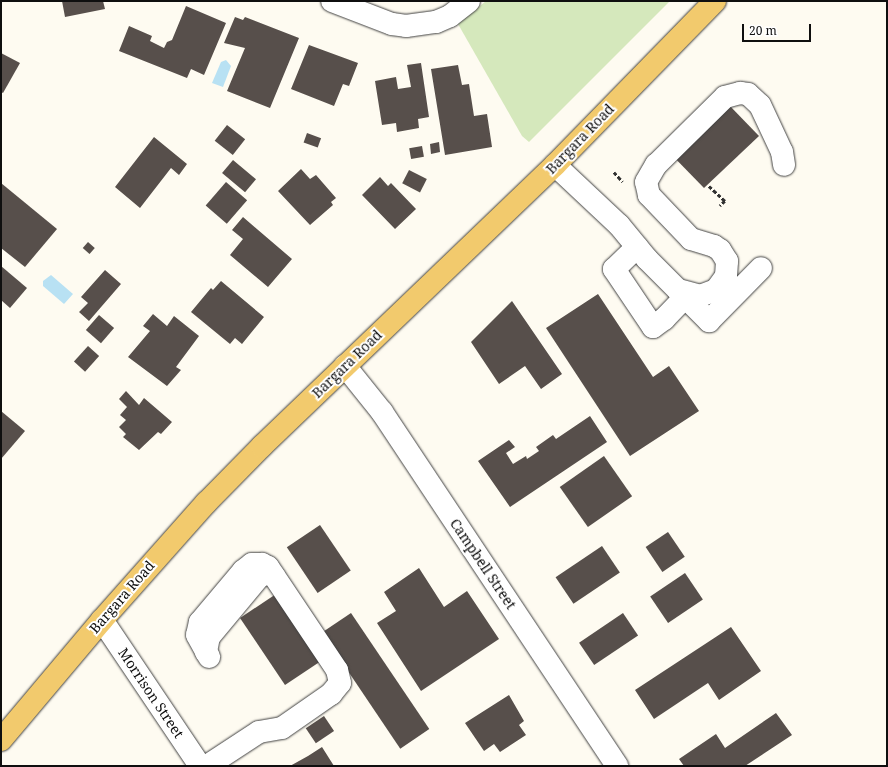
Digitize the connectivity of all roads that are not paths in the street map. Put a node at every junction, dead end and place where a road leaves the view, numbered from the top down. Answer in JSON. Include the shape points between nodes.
{"nodes":[{"id":1,"x":332,"y":1,"type":"edge"},
{"id":2,"x":469,"y":1,"type":"edge"},
{"id":3,"x":711,"y":2,"type":"edge"},
{"id":4,"x":555,"y":165,"type":"junction"},
{"id":5,"x":784,"y":165,"type":"dead end"},
{"id":6,"x":637,"y":247,"type":"junction"},
{"id":7,"x":761,"y":268,"type":"dead end"},
{"id":8,"x":681,"y":293,"type":"junction"},
{"id":9,"x":345,"y":366,"type":"junction"},
{"id":10,"x":102,"y":620,"type":"junction"},
{"id":11,"x":208,"y":654,"type":"dead end"},
{"id":12,"x":1,"y":740,"type":"edge"},
{"id":13,"x":200,"y":766,"type":"edge"},
{"id":14,"x":207,"y":766,"type":"edge"},
{"id":15,"x":617,"y":766,"type":"edge"}],
"edges":[{"from":1,"to":2,"type":"street","via":[[392,24],[406,26],[436,22],[450,16]]},
{"from":3,"to":4,"type":"main road","name":"Bargara Road"},
{"from":4,"to":6,"type":"street","via":[[619,225]]},
{"from":4,"to":9,"type":"main road","name":"Bargara Road"},
{"from":5,"to":8,"type":"street","via":[[782,152],[760,105],[748,94],[740,93],[725,97],[656,165],[646,182],[649,196],[691,239],[714,246],[727,261],[726,276],[716,290],[700,296]]},
{"from":6,"to":8,"type":"street"},
{"from":6,"to":8,"type":"street","via":[[614,269],[653,327],[664,319]]},
{"from":7,"to":8,"type":"street","via":[[709,321]]},
{"from":9,"to":10,"type":"main road","name":"Bargara Road","via":[[206,503]]},
{"from":9,"to":15,"type":"street","name":"Campbell Street","via":[[382,412]]},
{"from":10,"to":12,"type":"main road","name":"Bargara Road"},
{"from":10,"to":13,"type":"street","name":"Morrison Street"},
{"from":11,"to":14,"type":"street","via":[[209,637],[259,577],[267,573],[274,576],[337,670],[340,683],[331,694],[282,728],[259,732]]}]}
